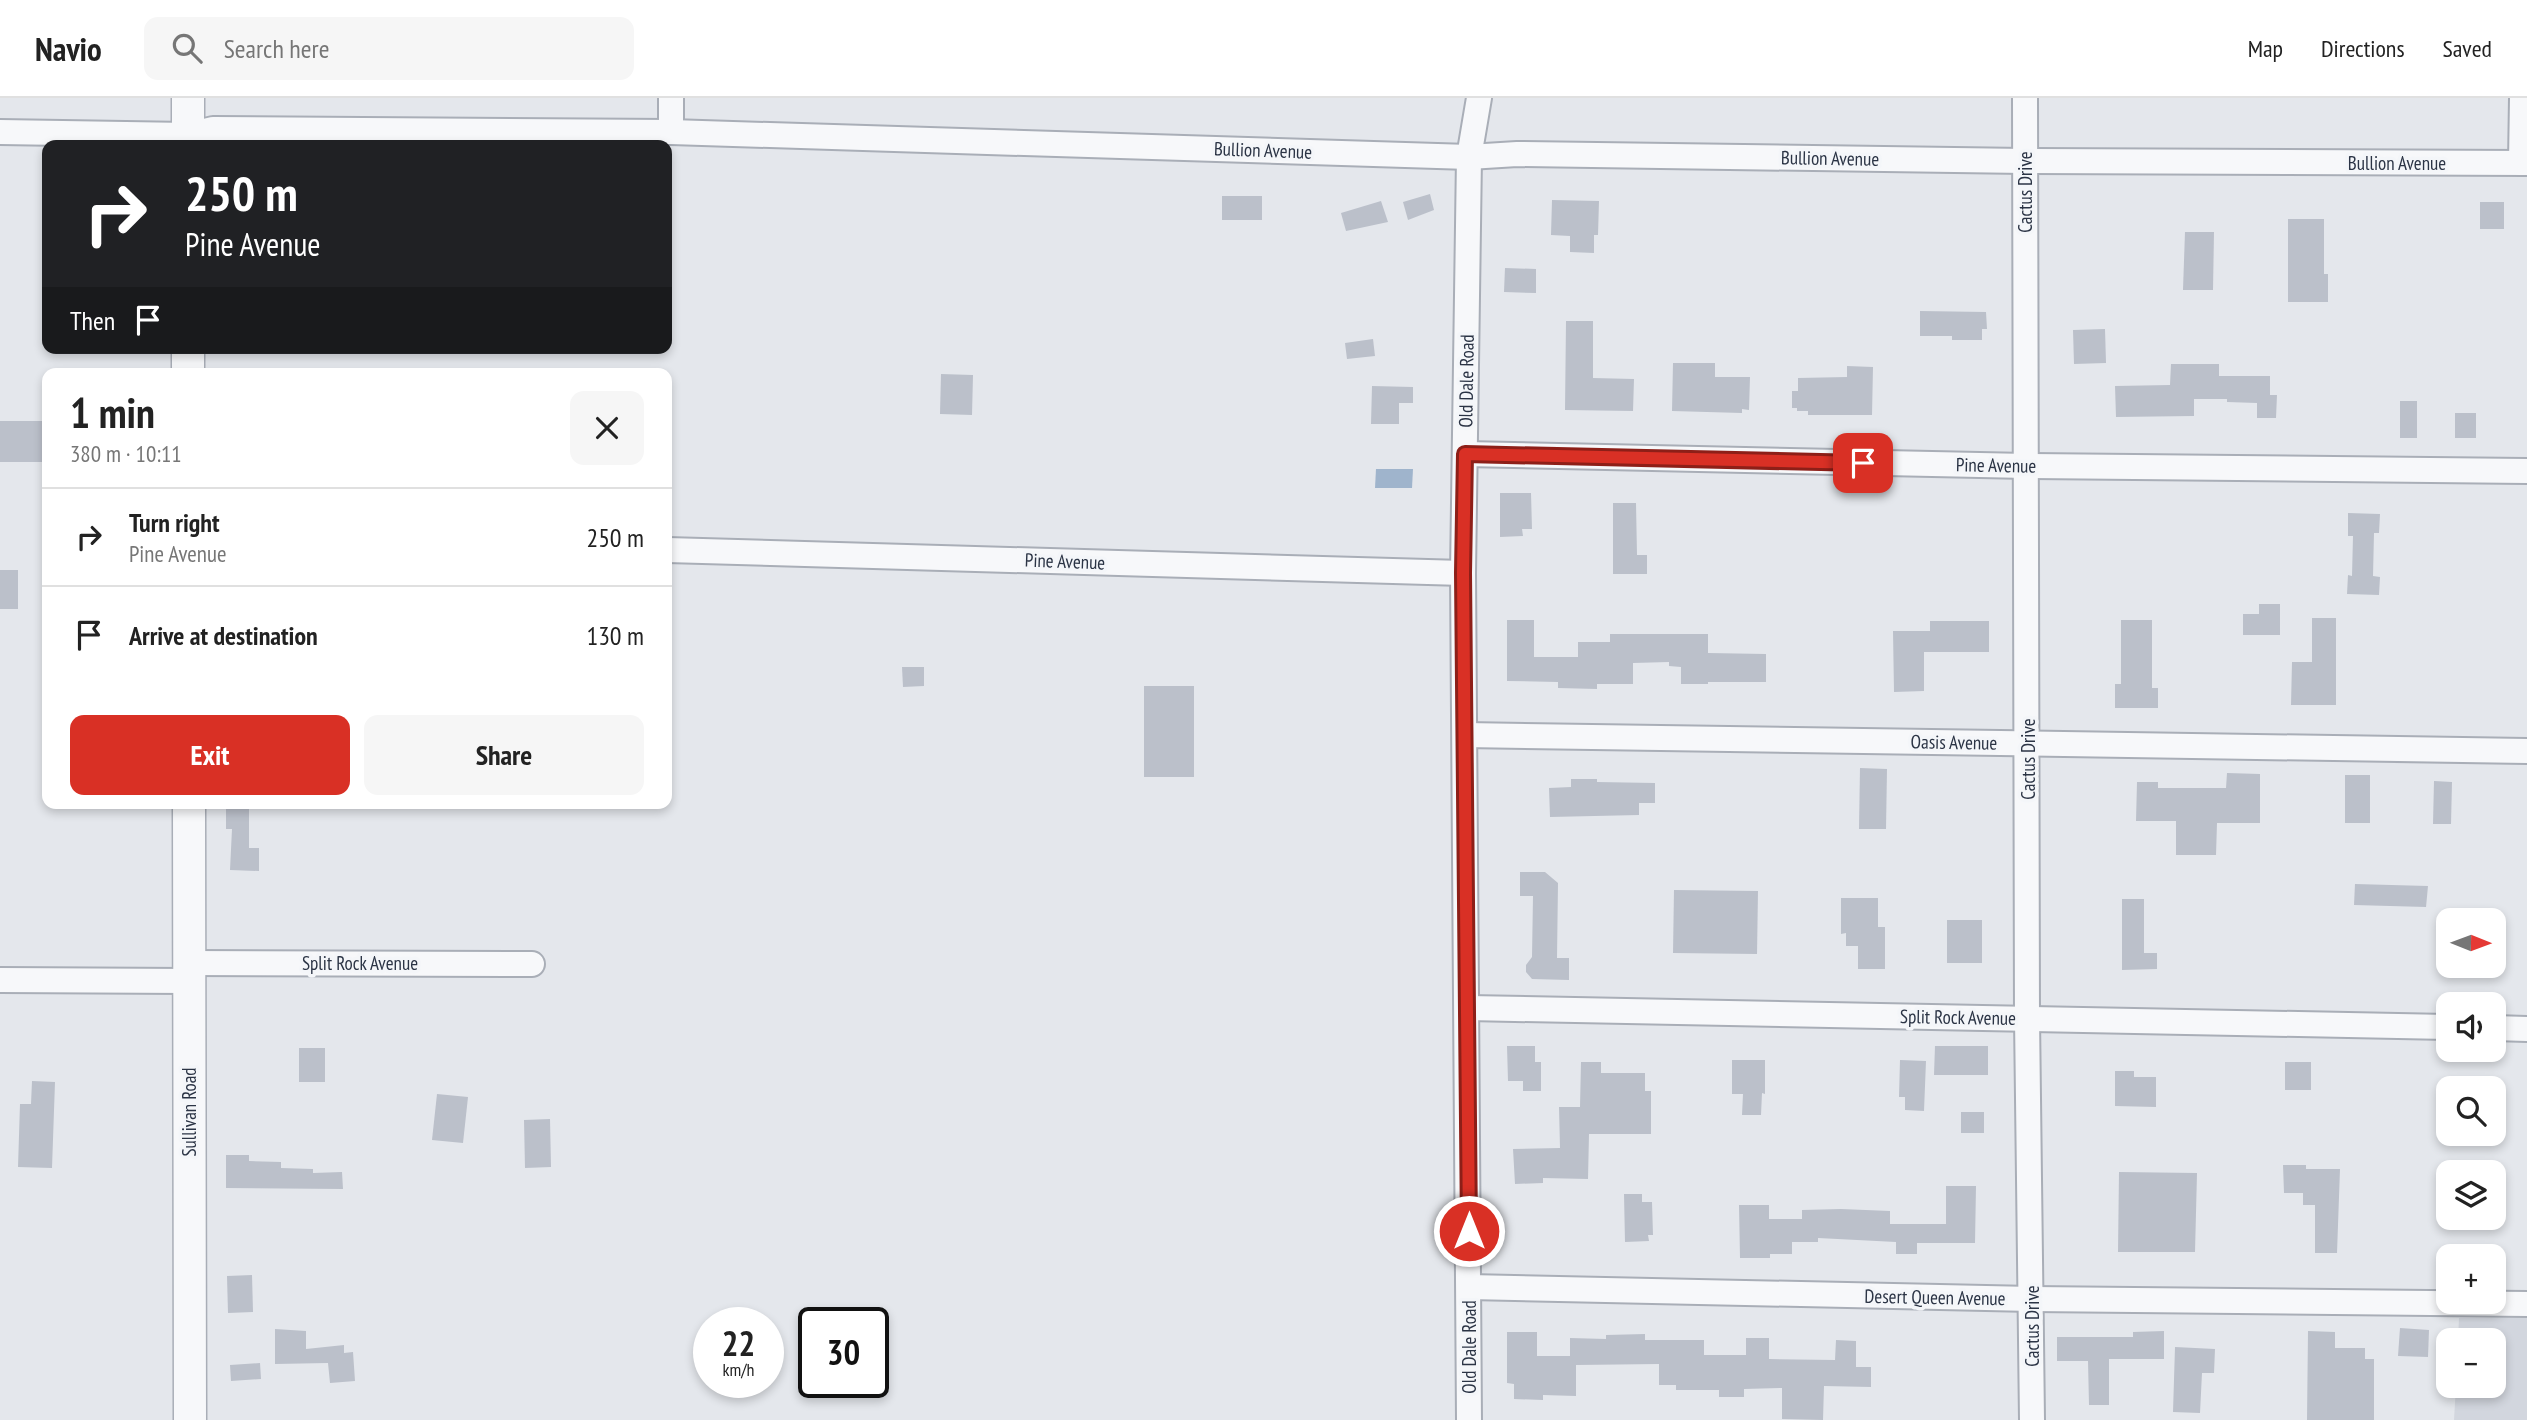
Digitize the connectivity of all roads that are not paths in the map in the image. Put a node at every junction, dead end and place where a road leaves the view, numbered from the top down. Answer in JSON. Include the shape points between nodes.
{"nodes":[{"id":1,"x":188,"y":98,"type":"edge"},
{"id":2,"x":671,"y":98,"type":"edge"},
{"id":3,"x":1479,"y":98,"type":"edge"},
{"id":4,"x":2025,"y":98,"type":"edge"},
{"id":5,"x":2522,"y":98,"type":"edge"},
{"id":6,"x":0,"y":132,"type":"edge"},
{"id":7,"x":671,"y":132,"type":"junction"},
{"id":8,"x":188,"y":140,"type":"edge"},
{"id":9,"x":1469,"y":157,"type":"junction"},
{"id":10,"x":2025,"y":161,"type":"junction"},
{"id":11,"x":2524,"y":163,"type":"edge"},
{"id":12,"x":1465,"y":454,"type":"junction"},
{"id":13,"x":2026,"y":466,"type":"junction"},
{"id":14,"x":2527,"y":471,"type":"edge"},
{"id":15,"x":672,"y":550,"type":"edge"},
{"id":16,"x":1463,"y":573,"type":"junction"},
{"id":17,"x":1465,"y":735,"type":"junction"},
{"id":18,"x":2028,"y":743,"type":"junction"},
{"id":19,"x":2527,"y":751,"type":"edge"},
{"id":20,"x":189,"y":809,"type":"edge"},
{"id":21,"x":532,"y":964,"type":"dead end"},
{"id":22,"x":189,"y":972,"type":"junction"},
{"id":23,"x":0,"y":980,"type":"edge"},
{"id":24,"x":1468,"y":1008,"type":"junction"},
{"id":25,"x":2027,"y":1018,"type":"junction"},
{"id":26,"x":2436,"y":1027,"type":"edge"},
{"id":27,"x":2506,"y":1028,"type":"edge"},
{"id":28,"x":2527,"y":1029,"type":"edge"},
{"id":29,"x":1469,"y":1287,"type":"junction"},
{"id":30,"x":2032,"y":1299,"type":"junction"},
{"id":31,"x":2527,"y":1304,"type":"edge"},
{"id":32,"x":190,"y":1420,"type":"edge"},
{"id":33,"x":1469,"y":1420,"type":"edge"},
{"id":34,"x":2032,"y":1420,"type":"edge"}],
"edges":[{"from":1,"to":8,"type":"street"},
{"from":2,"to":7,"type":"street"},
{"from":3,"to":9,"type":"street","name":"Old Dale Road"},
{"from":4,"to":10,"type":"street","name":"Cactus Drive"},
{"from":5,"to":11,"type":"street"},
{"from":6,"to":8,"type":"street","name":"Bullion Avenue"},
{"from":7,"to":8,"type":"street","name":"Bullion Avenue","via":[[213,130]]},
{"from":7,"to":9,"type":"street","name":"Bullion Avenue"},
{"from":9,"to":10,"type":"street","name":"Bullion Avenue","via":[[1544,154]]},
{"from":9,"to":12,"type":"street","name":"Old Dale Road"},
{"from":10,"to":11,"type":"street","name":"Bullion Avenue"},
{"from":10,"to":13,"type":"street","name":"Cactus Drive"},
{"from":12,"to":13,"type":"street","name":"Pine Avenue"},
{"from":12,"to":16,"type":"street","name":"Old Dale Road"},
{"from":13,"to":14,"type":"street","name":"Pine Avenue"},
{"from":13,"to":18,"type":"street","name":"Cactus Drive"},
{"from":15,"to":16,"type":"street","name":"Pine Avenue"},
{"from":16,"to":17,"type":"street","name":"Old Dale Road"},
{"from":17,"to":18,"type":"street","name":"Oasis Avenue"},
{"from":17,"to":24,"type":"street","name":"Old Dale Road"},
{"from":18,"to":19,"type":"street","name":"Oasis Avenue"},
{"from":18,"to":25,"type":"street","name":"Cactus Drive"},
{"from":20,"to":22,"type":"street","name":"Sullivan Road"},
{"from":21,"to":22,"type":"street","name":"Split Rock Avenue"},
{"from":22,"to":23,"type":"street","name":"Split Rock Avenue"},
{"from":22,"to":32,"type":"street","name":"Sullivan Road"},
{"from":24,"to":25,"type":"street","name":"Split Rock Avenue"},
{"from":24,"to":29,"type":"street","name":"Old Dale Road"},
{"from":25,"to":26,"type":"street","name":"Split Rock Avenue"},
{"from":25,"to":30,"type":"street","name":"Cactus Drive"},
{"from":27,"to":28,"type":"street"},
{"from":29,"to":30,"type":"street","name":"Desert Queen Avenue"},
{"from":29,"to":33,"type":"street","name":"Old Dale Road"},
{"from":30,"to":31,"type":"street","name":"Desert Queen Avenue"},
{"from":30,"to":34,"type":"street","name":"Cactus Drive"}]}
